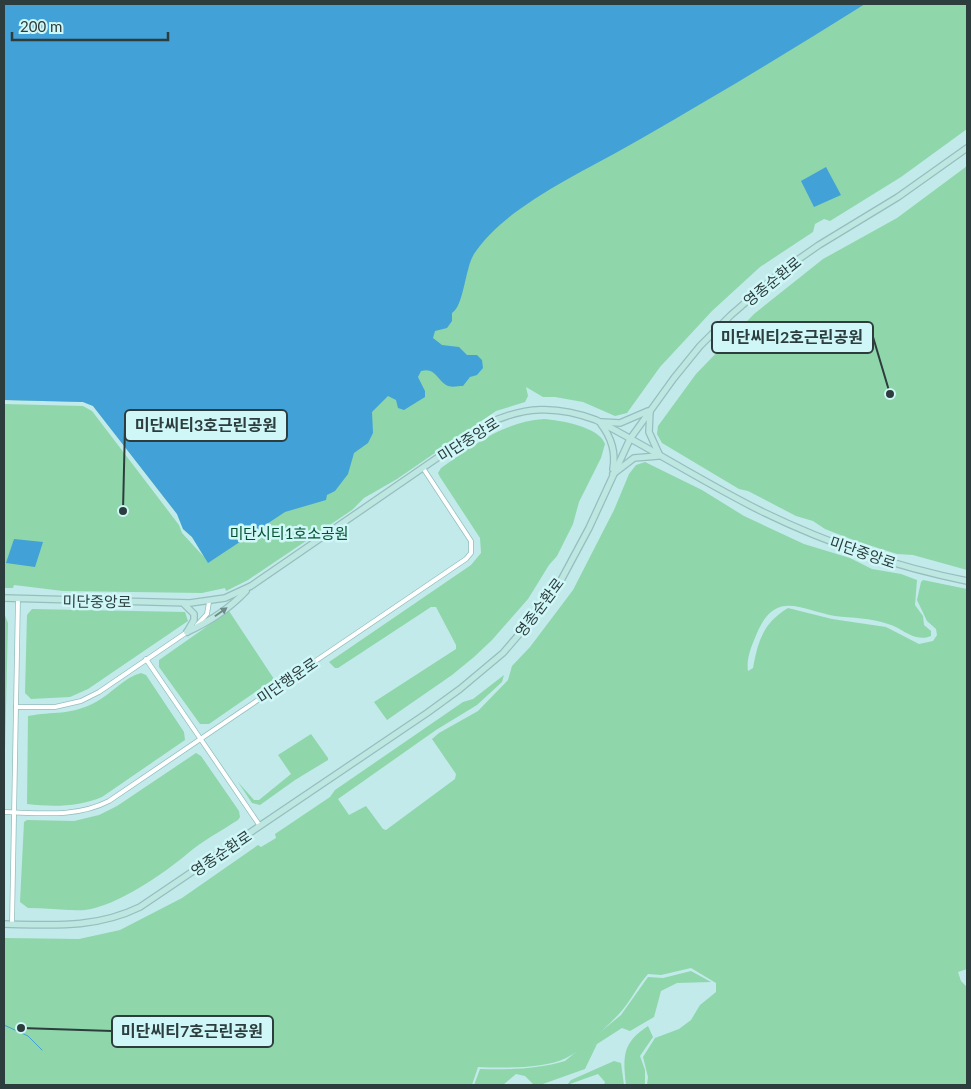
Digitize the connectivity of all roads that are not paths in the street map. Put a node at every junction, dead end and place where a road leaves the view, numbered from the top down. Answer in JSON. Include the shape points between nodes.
{"nodes":[{"id":1,"x":967,"y":148,"type":"edge"},
{"id":2,"x":650,"y":410,"type":"junction"},
{"id":3,"x":599,"y":422,"type":"junction"},
{"id":4,"x":630,"y":439,"type":"junction"},
{"id":5,"x":660,"y":456,"type":"junction"},
{"id":6,"x":423,"y":468,"type":"junction"},
{"id":7,"x":612,"y":476,"type":"junction"},
{"id":8,"x":967,"y":580,"type":"edge"},
{"id":9,"x":251,"y":586,"type":"junction"},
{"id":10,"x":4,"y":598,"type":"edge"},
{"id":11,"x":18,"y":598,"type":"junction"},
{"id":12,"x":209,"y":602,"type":"junction"},
{"id":13,"x":182,"y":603,"type":"junction"},
{"id":14,"x":187,"y":632,"type":"junction"},
{"id":15,"x":146,"y":660,"type":"junction"},
{"id":16,"x":16,"y":708,"type":"junction"},
{"id":17,"x":200,"y":740,"type":"junction"},
{"id":18,"x":4,"y":812,"type":"edge"},
{"id":19,"x":14,"y":812,"type":"junction"},
{"id":20,"x":260,"y":826,"type":"junction"},
{"id":21,"x":4,"y":924,"type":"edge"},
{"id":22,"x":12,"y":924,"type":"junction"}],
"edges":[{"from":1,"to":2,"type":"street","name":"영종순환로","via":[[764,286],[700,346]]},
{"from":2,"to":3,"type":"street","via":[[620,423]]},
{"from":2,"to":4,"type":"street","name":"영종순환로"},
{"from":2,"to":5,"type":"street","via":[[649,432]]},
{"from":3,"to":4,"type":"street","name":"미단중앙로"},
{"from":3,"to":6,"type":"street","name":"미단중앙로","via":[[546,408],[515,413],[485,425]]},
{"from":3,"to":7,"type":"street","via":[[610,438]]},
{"from":4,"to":5,"type":"street","name":"미단중앙로"},
{"from":4,"to":7,"type":"street","name":"영종순환로"},
{"from":5,"to":7,"type":"street","via":[[634,458]]},
{"from":5,"to":8,"type":"street","name":"미단중앙로","via":[[797,528],[882,559]]},
{"from":6,"to":9,"type":"street","name":"미단중앙로"},
{"from":6,"to":17,"type":"street","name":"미단행운로","via":[[471,541],[471,553]]},
{"from":7,"to":20,"type":"street","name":"영종순환로","via":[[558,584],[503,652],[460,689]]},
{"from":9,"to":12,"type":"street","name":"미단중앙로"},
{"from":14,"to":9,"type":"street","one_way":true,"via":[[235,603]]},
{"from":10,"to":11,"type":"street","name":"미단중앙로"},
{"from":11,"to":13,"type":"street","name":"미단중앙로"},
{"from":11,"to":16,"type":"street"},
{"from":12,"to":13,"type":"street","name":"미단중앙로"},
{"from":12,"to":14,"type":"street","via":[[205,618]]},
{"from":13,"to":14,"type":"street","via":[[194,614]]},
{"from":14,"to":15,"type":"street"},
{"from":15,"to":16,"type":"street","via":[[99,692],[76,703]]},
{"from":15,"to":17,"type":"street"},
{"from":16,"to":19,"type":"street"},
{"from":17,"to":19,"type":"street","name":"미단행운로","via":[[98,807],[70,814]]},
{"from":17,"to":20,"type":"street"},
{"from":18,"to":19,"type":"street","name":"미단행운로"},
{"from":19,"to":22,"type":"street"},
{"from":20,"to":22,"type":"street","name":"영종순환로","via":[[128,913],[72,926]]},
{"from":21,"to":22,"type":"street","name":"영종순환로"}]}
